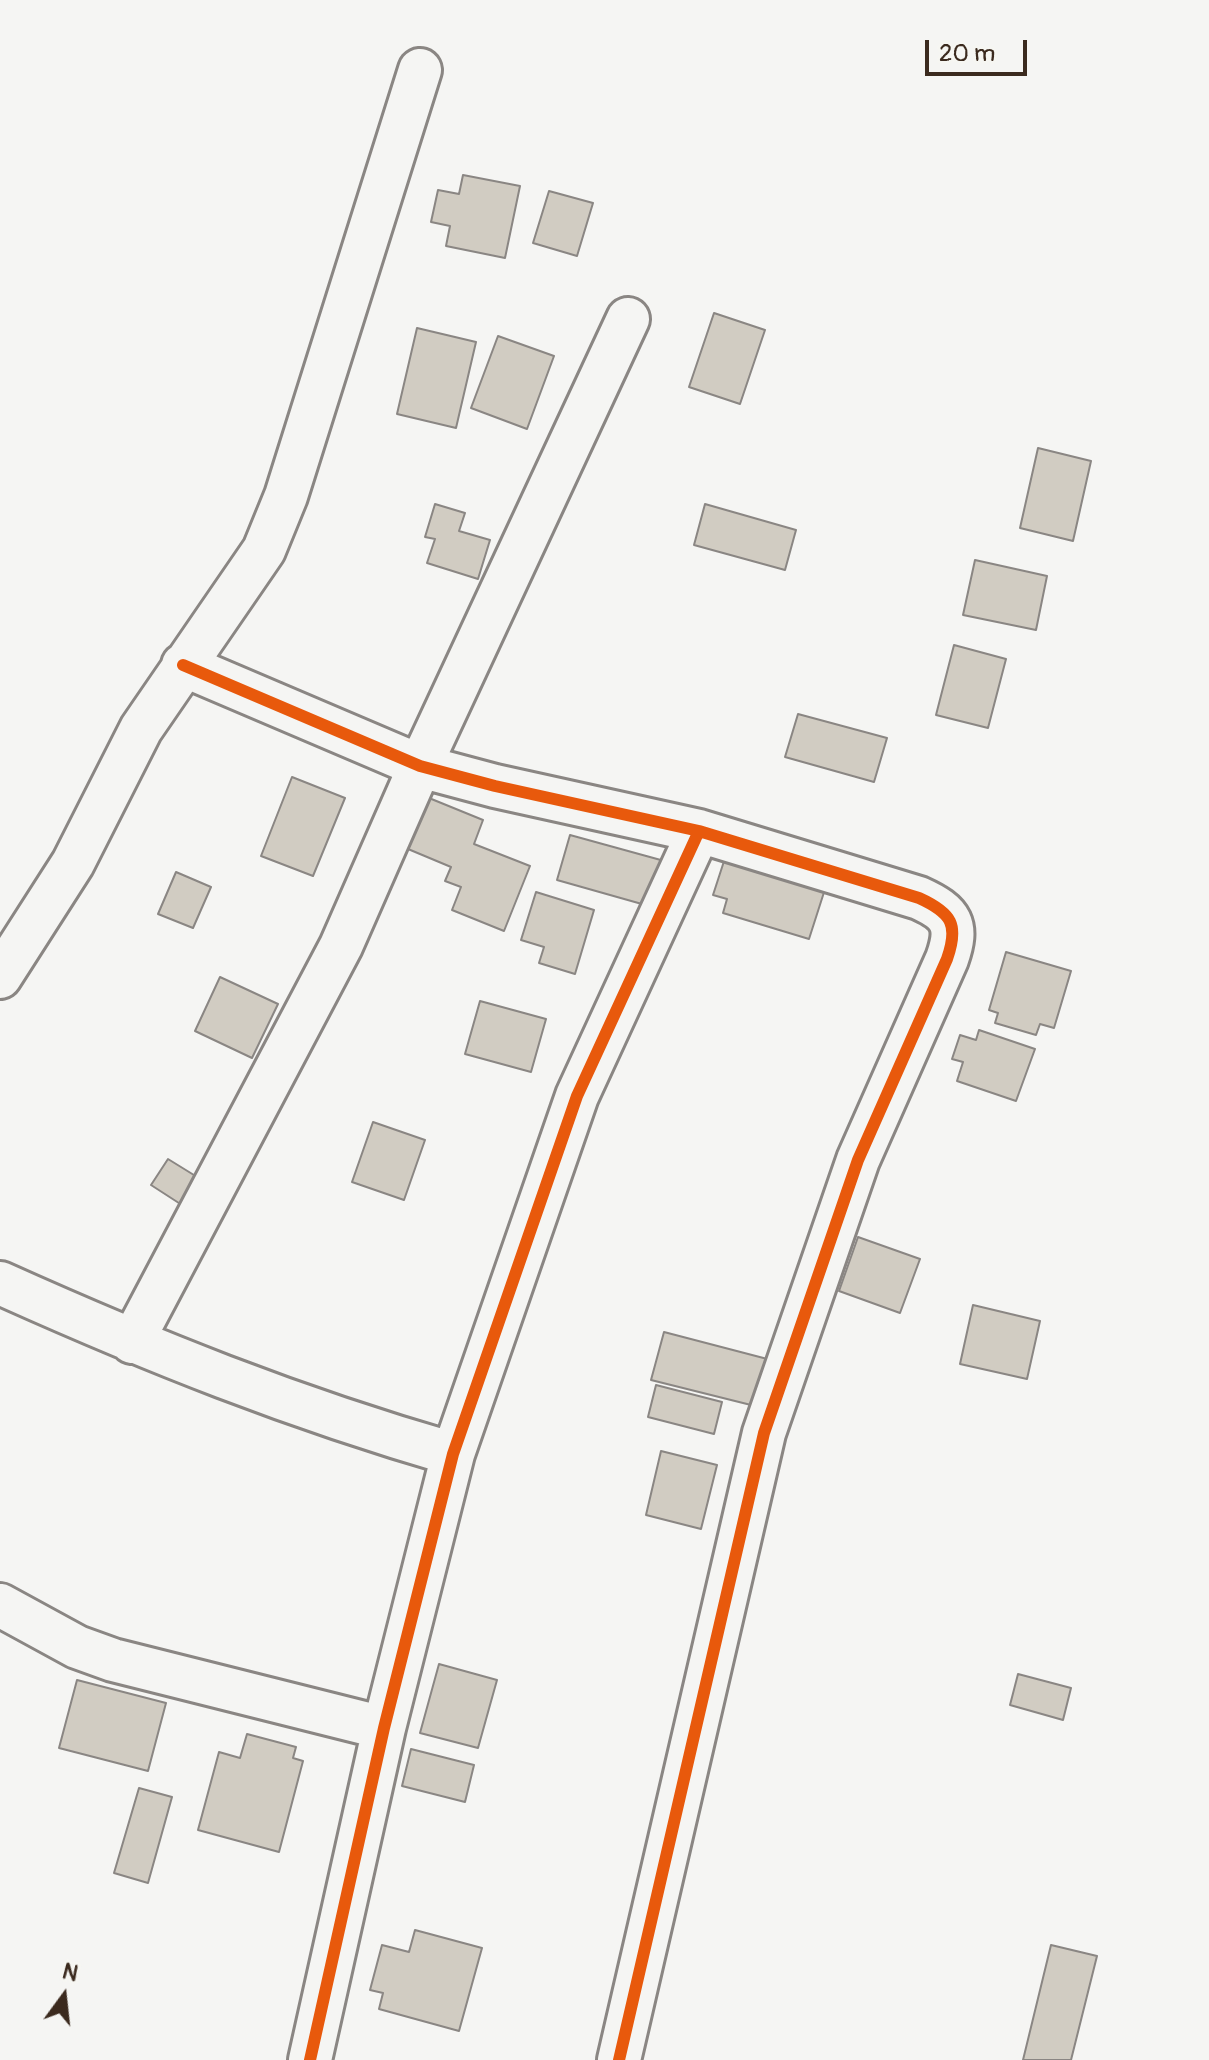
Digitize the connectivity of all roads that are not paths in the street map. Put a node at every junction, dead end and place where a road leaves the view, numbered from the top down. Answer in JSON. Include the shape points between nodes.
{"nodes":[{"id":1,"x":420,"y":70,"type":"dead end"},
{"id":2,"x":628,"y":319,"type":"dead end"},
{"id":3,"x":183,"y":665,"type":"junction"},
{"id":4,"x":420,"y":766,"type":"junction"},
{"id":5,"x":699,"y":831,"type":"junction"},
{"id":6,"x":0,"y":977,"type":"edge"},
{"id":7,"x":0,"y":1283,"type":"edge"},
{"id":8,"x":132,"y":1342,"type":"junction"},
{"id":9,"x":453,"y":1454,"type":"junction"},
{"id":10,"x":0,"y":1605,"type":"edge"},
{"id":11,"x":384,"y":1728,"type":"junction"},
{"id":12,"x":310,"y":2060,"type":"edge"},
{"id":13,"x":619,"y":2060,"type":"edge"}],
"edges":[{"from":1,"to":3,"type":"street","via":[[286,496],[264,550]]},
{"from":2,"to":4,"type":"street"},
{"from":3,"to":4,"type":"street"},
{"from":3,"to":6,"type":"street","via":[[141,729],[73,863]]},
{"from":4,"to":5,"type":"street"},
{"from":4,"to":8,"type":"street","via":[[341,946]]},
{"from":5,"to":9,"type":"street","via":[[577,1096]]},
{"from":5,"to":13,"type":"street","via":[[919,898],[945,913],[954,941],[858,1160],[764,1433]]},
{"from":7,"to":8,"type":"street"},
{"from":8,"to":9,"type":"street","via":[[335,1420]]},
{"from":9,"to":11,"type":"street"},
{"from":10,"to":11,"type":"street","via":[[77,1647],[113,1660]]},
{"from":11,"to":12,"type":"street"}]}
